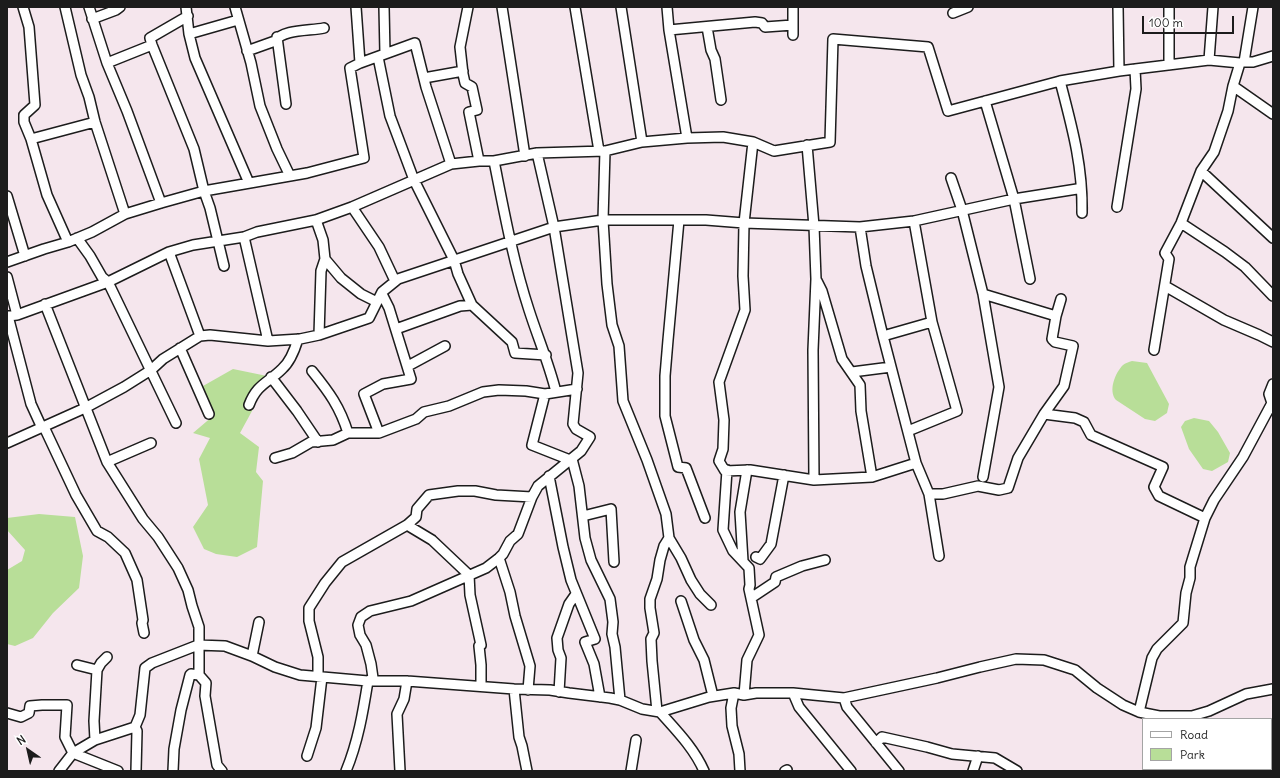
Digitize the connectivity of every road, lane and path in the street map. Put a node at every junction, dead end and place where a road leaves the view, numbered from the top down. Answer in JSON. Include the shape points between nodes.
{"nodes":[{"id":1,"x":23,"y":7,"type":"edge"},
{"id":2,"x":65,"y":7,"type":"edge"},
{"id":3,"x":89,"y":7,"type":"edge"},
{"id":4,"x":120,"y":7,"type":"edge"},
{"id":5,"x":235,"y":7,"type":"edge"},
{"id":6,"x":356,"y":7,"type":"edge"},
{"id":7,"x":384,"y":7,"type":"edge"},
{"id":8,"x":468,"y":7,"type":"edge"},
{"id":9,"x":502,"y":7,"type":"edge"},
{"id":10,"x":576,"y":7,"type":"edge"},
{"id":11,"x":621,"y":7,"type":"edge"},
{"id":12,"x":667,"y":7,"type":"edge"},
{"id":13,"x":793,"y":7,"type":"edge"},
{"id":14,"x":968,"y":7,"type":"edge"},
{"id":15,"x":1118,"y":7,"type":"edge"},
{"id":16,"x":1169,"y":7,"type":"edge"},
{"id":17,"x":1212,"y":7,"type":"edge"},
{"id":18,"x":1253,"y":7,"type":"edge"},
{"id":19,"x":187,"y":12,"type":"edge"},
{"id":20,"x":953,"y":13,"type":"dead end"},
{"id":21,"x":92,"y":19,"type":"junction"},
{"id":22,"x":238,"y":20,"type":"junction"},
{"id":23,"x":793,"y":25,"type":"junction"},
{"id":24,"x":707,"y":27,"type":"junction"},
{"id":25,"x":324,"y":28,"type":"dead end"},
{"id":26,"x":669,"y":30,"type":"junction"},
{"id":27,"x":189,"y":34,"type":"junction"},
{"id":28,"x":793,"y":35,"type":"dead end"},
{"id":29,"x":277,"y":37,"type":"junction"},
{"id":30,"x":152,"y":45,"type":"junction"},
{"id":31,"x":247,"y":51,"type":"junction"},
{"id":32,"x":382,"y":55,"type":"junction"},
{"id":33,"x":1273,"y":56,"type":"edge"},
{"id":34,"x":1210,"y":60,"type":"junction"},
{"id":35,"x":1242,"y":62,"type":"junction"},
{"id":36,"x":107,"y":63,"type":"junction"},
{"id":37,"x":360,"y":63,"type":"junction"},
{"id":38,"x":1169,"y":65,"type":"junction"},
{"id":39,"x":1135,"y":69,"type":"junction"},
{"id":40,"x":463,"y":71,"type":"junction"},
{"id":41,"x":1120,"y":71,"type":"junction"},
{"id":42,"x":424,"y":78,"type":"junction"},
{"id":43,"x":1060,"y":81,"type":"junction"},
{"id":44,"x":1233,"y":86,"type":"junction"},
{"id":45,"x":721,"y":100,"type":"dead end"},
{"id":46,"x":985,"y":101,"type":"junction"},
{"id":47,"x":286,"y":104,"type":"dead end"},
{"id":48,"x":1273,"y":114,"type":"edge"},
{"id":49,"x":95,"y":122,"type":"junction"},
{"id":50,"x":687,"y":138,"type":"junction"},
{"id":51,"x":31,"y":139,"type":"junction"},
{"id":52,"x":642,"y":142,"type":"junction"},
{"id":53,"x":753,"y":142,"type":"junction"},
{"id":54,"x":807,"y":145,"type":"junction"},
{"id":55,"x":602,"y":151,"type":"junction"},
{"id":56,"x":537,"y":153,"type":"junction"},
{"id":57,"x":525,"y":156,"type":"junction"},
{"id":58,"x":494,"y":160,"type":"junction"},
{"id":59,"x":479,"y":161,"type":"junction"},
{"id":60,"x":451,"y":164,"type":"junction"},
{"id":61,"x":1201,"y":171,"type":"junction"},
{"id":62,"x":290,"y":176,"type":"junction"},
{"id":63,"x":951,"y":178,"type":"dead end"},
{"id":64,"x":414,"y":180,"type":"junction"},
{"id":65,"x":249,"y":183,"type":"junction"},
{"id":66,"x":1077,"y":189,"type":"dead end"},
{"id":67,"x":204,"y":191,"type":"junction"},
{"id":68,"x":7,"y":196,"type":"edge"},
{"id":69,"x":1014,"y":199,"type":"junction"},
{"id":70,"x":161,"y":203,"type":"junction"},
{"id":71,"x":352,"y":207,"type":"junction"},
{"id":72,"x":1117,"y":207,"type":"dead end"},
{"id":73,"x":962,"y":210,"type":"junction"},
{"id":74,"x":1082,"y":213,"type":"dead end"},
{"id":75,"x":125,"y":214,"type":"junction"},
{"id":76,"x":316,"y":220,"type":"junction"},
{"id":77,"x":603,"y":220,"type":"junction"},
{"id":78,"x":679,"y":220,"type":"junction"},
{"id":79,"x":914,"y":221,"type":"junction"},
{"id":80,"x":744,"y":223,"type":"junction"},
{"id":81,"x":1181,"y":223,"type":"junction"},
{"id":82,"x":814,"y":226,"type":"junction"},
{"id":83,"x":860,"y":227,"type":"junction"},
{"id":84,"x":554,"y":228,"type":"junction"},
{"id":85,"x":244,"y":236,"type":"junction"},
{"id":86,"x":77,"y":238,"type":"junction"},
{"id":87,"x":1273,"y":238,"type":"edge"},
{"id":88,"x":218,"y":241,"type":"junction"},
{"id":89,"x":510,"y":241,"type":"junction"},
{"id":90,"x":68,"y":242,"type":"junction"},
{"id":91,"x":169,"y":252,"type":"junction"},
{"id":92,"x":25,"y":256,"type":"junction"},
{"id":93,"x":325,"y":259,"type":"junction"},
{"id":94,"x":454,"y":260,"type":"junction"},
{"id":95,"x":7,"y":262,"type":"edge"},
{"id":96,"x":224,"y":266,"type":"dead end"},
{"id":97,"x":7,"y":277,"type":"edge"},
{"id":98,"x":816,"y":279,"type":"junction"},
{"id":99,"x":1030,"y":279,"type":"dead end"},
{"id":100,"x":395,"y":281,"type":"junction"},
{"id":101,"x":108,"y":282,"type":"junction"},
{"id":102,"x":1165,"y":286,"type":"junction"},
{"id":103,"x":382,"y":292,"type":"junction"},
{"id":104,"x":983,"y":294,"type":"junction"},
{"id":105,"x":1273,"y":296,"type":"edge"},
{"id":106,"x":1061,"y":299,"type":"dead end"},
{"id":107,"x":377,"y":302,"type":"junction"},
{"id":108,"x":45,"y":304,"type":"junction"},
{"id":109,"x":472,"y":304,"type":"junction"},
{"id":110,"x":17,"y":315,"type":"junction"},
{"id":111,"x":1056,"y":316,"type":"junction"},
{"id":112,"x":932,"y":322,"type":"junction"},
{"id":113,"x":396,"y":329,"type":"junction"},
{"id":114,"x":319,"y":335,"type":"junction"},
{"id":115,"x":200,"y":336,"type":"junction"},
{"id":116,"x":883,"y":336,"type":"junction"},
{"id":117,"x":298,"y":339,"type":"junction"},
{"id":118,"x":268,"y":341,"type":"junction"},
{"id":119,"x":1273,"y":342,"type":"edge"},
{"id":120,"x":445,"y":346,"type":"dead end"},
{"id":121,"x":180,"y":348,"type":"junction"},
{"id":122,"x":1154,"y":350,"type":"dead end"},
{"id":123,"x":546,"y":355,"type":"junction"},
{"id":124,"x":408,"y":366,"type":"junction"},
{"id":125,"x":892,"y":367,"type":"junction"},
{"id":126,"x":151,"y":370,"type":"junction"},
{"id":127,"x":312,"y":371,"type":"dead end"},
{"id":128,"x":852,"y":372,"type":"junction"},
{"id":129,"x":271,"y":377,"type":"junction"},
{"id":130,"x":1273,"y":384,"type":"edge"},
{"id":131,"x":577,"y":389,"type":"junction"},
{"id":132,"x":556,"y":392,"type":"junction"},
{"id":133,"x":545,"y":394,"type":"junction"},
{"id":134,"x":249,"y":405,"type":"dead end"},
{"id":135,"x":85,"y":408,"type":"junction"},
{"id":136,"x":209,"y":414,"type":"dead end"},
{"id":137,"x":1044,"y":414,"type":"junction"},
{"id":138,"x":176,"y":423,"type":"dead end"},
{"id":139,"x":43,"y":428,"type":"junction"},
{"id":140,"x":908,"y":431,"type":"junction"},
{"id":141,"x":348,"y":433,"type":"junction"},
{"id":142,"x":379,"y":433,"type":"junction"},
{"id":143,"x":151,"y":442,"type":"dead end"},
{"id":144,"x":318,"y":442,"type":"junction"},
{"id":145,"x":7,"y":443,"type":"edge"},
{"id":146,"x":275,"y":458,"type":"dead end"},
{"id":147,"x":571,"y":459,"type":"junction"},
{"id":148,"x":107,"y":462,"type":"junction"},
{"id":149,"x":916,"y":463,"type":"junction"},
{"id":150,"x":727,"y":470,"type":"junction"},
{"id":151,"x":747,"y":470,"type":"junction"},
{"id":152,"x":784,"y":475,"type":"junction"},
{"id":153,"x":549,"y":476,"type":"junction"},
{"id":154,"x":872,"y":477,"type":"junction"},
{"id":155,"x":983,"y":477,"type":"dead end"},
{"id":156,"x":814,"y":480,"type":"junction"},
{"id":157,"x":929,"y":494,"type":"junction"},
{"id":158,"x":532,"y":497,"type":"junction"},
{"id":159,"x":583,"y":516,"type":"junction"},
{"id":160,"x":705,"y":518,"type":"dead end"},
{"id":161,"x":1205,"y":518,"type":"junction"},
{"id":162,"x":407,"y":525,"type":"junction"},
{"id":163,"x":669,"y":538,"type":"junction"},
{"id":164,"x":939,"y":556,"type":"dead end"},
{"id":165,"x":756,"y":557,"type":"dead end"},
{"id":166,"x":499,"y":558,"type":"junction"},
{"id":167,"x":825,"y":560,"type":"dead end"},
{"id":168,"x":743,"y":561,"type":"junction"},
{"id":169,"x":614,"y":562,"type":"dead end"},
{"id":170,"x":469,"y":575,"type":"junction"},
{"id":171,"x":576,"y":594,"type":"junction"},
{"id":172,"x":751,"y":598,"type":"junction"},
{"id":173,"x":681,"y":601,"type":"dead end"},
{"id":174,"x":711,"y":605,"type":"dead end"},
{"id":175,"x":259,"y":622,"type":"dead end"},
{"id":176,"x":144,"y":633,"type":"dead end"},
{"id":177,"x":198,"y":644,"type":"junction"},
{"id":178,"x":252,"y":656,"type":"junction"},
{"id":179,"x":107,"y":657,"type":"dead end"},
{"id":180,"x":77,"y":665,"type":"dead end"},
{"id":181,"x":97,"y":670,"type":"junction"},
{"id":182,"x":199,"y":675,"type":"junction"},
{"id":183,"x":320,"y":677,"type":"junction"},
{"id":184,"x":407,"y":681,"type":"junction"},
{"id":185,"x":368,"y":682,"type":"junction"},
{"id":186,"x":481,"y":686,"type":"junction"},
{"id":187,"x":514,"y":689,"type":"junction"},
{"id":188,"x":1273,"y":689,"type":"edge"},
{"id":189,"x":528,"y":690,"type":"junction"},
{"id":190,"x":559,"y":692,"type":"junction"},
{"id":191,"x":734,"y":693,"type":"junction"},
{"id":192,"x":793,"y":693,"type":"junction"},
{"id":193,"x":744,"y":695,"type":"junction"},
{"id":194,"x":713,"y":696,"type":"junction"},
{"id":195,"x":600,"y":697,"type":"junction"},
{"id":196,"x":844,"y":698,"type":"junction"},
{"id":197,"x":620,"y":700,"type":"junction"},
{"id":198,"x":658,"y":711,"type":"junction"},
{"id":199,"x":1139,"y":712,"type":"junction"},
{"id":200,"x":7,"y":713,"type":"edge"},
{"id":201,"x":1159,"y":718,"type":"edge"},
{"id":202,"x":135,"y":727,"type":"junction"},
{"id":203,"x":95,"y":740,"type":"junction"},
{"id":204,"x":636,"y":740,"type":"dead end"},
{"id":205,"x":876,"y":743,"type":"junction"},
{"id":206,"x":73,"y":753,"type":"junction"},
{"id":207,"x":307,"y":756,"type":"dead end"},
{"id":208,"x":978,"y":756,"type":"junction"},
{"id":209,"x":59,"y":771,"type":"edge"},
{"id":210,"x":118,"y":771,"type":"edge"},
{"id":211,"x":136,"y":771,"type":"edge"},
{"id":212,"x":174,"y":771,"type":"edge"},
{"id":213,"x":222,"y":771,"type":"edge"},
{"id":214,"x":346,"y":771,"type":"edge"},
{"id":215,"x":400,"y":771,"type":"edge"},
{"id":216,"x":528,"y":771,"type":"edge"},
{"id":217,"x":631,"y":771,"type":"edge"},
{"id":218,"x":704,"y":771,"type":"edge"},
{"id":219,"x":740,"y":771,"type":"edge"},
{"id":220,"x":851,"y":771,"type":"edge"},
{"id":221,"x":899,"y":771,"type":"edge"},
{"id":222,"x":974,"y":771,"type":"edge"},
{"id":223,"x":1017,"y":771,"type":"edge"}],
"edges":[{"from":1,"to":51,"type":"street","via":[[29,27],[35,105],[24,115]]},
{"from":2,"to":49,"type":"street"},
{"from":3,"to":21,"type":"street"},
{"from":4,"to":21,"type":"street"},
{"from":5,"to":22,"type":"street"},
{"from":6,"to":37,"type":"street"},
{"from":7,"to":32,"type":"street"},
{"from":8,"to":40,"type":"street","via":[[460,47]]},
{"from":9,"to":57,"type":"street"},
{"from":10,"to":55,"type":"street"},
{"from":11,"to":52,"type":"street"},
{"from":12,"to":26,"type":"street"},
{"from":13,"to":23,"type":"street"},
{"from":14,"to":20,"type":"street"},
{"from":15,"to":41,"type":"street"},
{"from":16,"to":38,"type":"street"},
{"from":17,"to":34,"type":"street"},
{"from":18,"to":35,"type":"street"},
{"from":19,"to":27,"type":"street"},
{"from":19,"to":30,"type":"street","via":[[150,38]]},
{"from":21,"to":36,"type":"street"},
{"from":22,"to":27,"type":"street"},
{"from":22,"to":31,"type":"street"},
{"from":23,"to":24,"type":"street","via":[[765,27],[762,23],[755,22]]},
{"from":23,"to":28,"type":"street"},
{"from":24,"to":26,"type":"street"},
{"from":24,"to":45,"type":"street"},
{"from":25,"to":29,"type":"street","via":[[286,33]]},
{"from":26,"to":50,"type":"street"},
{"from":27,"to":65,"type":"street","via":[[195,58]]},
{"from":29,"to":31,"type":"street","via":[[275,41]]},
{"from":29,"to":47,"type":"street"},
{"from":30,"to":36,"type":"street"},
{"from":30,"to":67,"type":"street","via":[[194,149]]},
{"from":31,"to":62,"type":"street","via":[[260,106]]},
{"from":32,"to":37,"type":"street"},
{"from":32,"to":42,"type":"street","via":[[415,43]]},
{"from":32,"to":64,"type":"street","via":[[390,116]]},
{"from":33,"to":35,"type":"street","via":[[1253,62]]},
{"from":34,"to":35,"type":"street"},
{"from":34,"to":38,"type":"street"},
{"from":35,"to":44,"type":"street"},
{"from":36,"to":70,"type":"street"},
{"from":37,"to":62,"type":"street","via":[[350,68],[364,158]]},
{"from":38,"to":39,"type":"street"},
{"from":39,"to":41,"type":"street"},
{"from":39,"to":72,"type":"street","via":[[1136,89]]},
{"from":40,"to":42,"type":"street"},
{"from":40,"to":59,"type":"street","via":[[465,83],[472,87],[477,110],[469,112]]},
{"from":41,"to":43,"type":"street"},
{"from":42,"to":60,"type":"street"},
{"from":43,"to":46,"type":"street"},
{"from":43,"to":74,"type":"street","via":[[1079,159]]},
{"from":44,"to":48,"type":"street"},
{"from":44,"to":61,"type":"street","via":[[1228,112],[1214,152]]},
{"from":46,"to":54,"type":"street","via":[[948,111],[928,47],[833,39],[830,142]]},
{"from":46,"to":69,"type":"street"},
{"from":49,"to":51,"type":"street"},
{"from":49,"to":75,"type":"street"},
{"from":50,"to":52,"type":"street"},
{"from":50,"to":53,"type":"street","via":[[723,137]]},
{"from":51,"to":90,"type":"street","via":[[47,195]]},
{"from":52,"to":55,"type":"street"},
{"from":53,"to":54,"type":"street","via":[[774,151]]},
{"from":53,"to":80,"type":"street"},
{"from":54,"to":82,"type":"street"},
{"from":55,"to":56,"type":"street"},
{"from":55,"to":77,"type":"street"},
{"from":56,"to":57,"type":"street"},
{"from":56,"to":84,"type":"street"},
{"from":57,"to":58,"type":"street"},
{"from":58,"to":59,"type":"street"},
{"from":58,"to":89,"type":"street"},
{"from":59,"to":60,"type":"street"},
{"from":60,"to":64,"type":"street"},
{"from":61,"to":81,"type":"street"},
{"from":61,"to":87,"type":"street"},
{"from":62,"to":65,"type":"street"},
{"from":63,"to":73,"type":"street"},
{"from":64,"to":71,"type":"street"},
{"from":64,"to":94,"type":"street"},
{"from":65,"to":67,"type":"street"},
{"from":66,"to":69,"type":"street"},
{"from":67,"to":70,"type":"street"},
{"from":67,"to":88,"type":"street"},
{"from":68,"to":92,"type":"street"},
{"from":69,"to":73,"type":"street"},
{"from":69,"to":99,"type":"street"},
{"from":70,"to":75,"type":"street"},
{"from":71,"to":76,"type":"street"},
{"from":71,"to":100,"type":"street","via":[[378,247]]},
{"from":73,"to":79,"type":"street"},
{"from":73,"to":104,"type":"street"},
{"from":75,"to":86,"type":"street"},
{"from":76,"to":85,"type":"street"},
{"from":76,"to":93,"type":"street","via":[[323,240]]},
{"from":77,"to":78,"type":"street"},
{"from":77,"to":84,"type":"street"},
{"from":77,"to":163,"type":"street","via":[[607,284],[612,325],[619,346],[623,400],[666,514]]},
{"from":78,"to":80,"type":"street"},
{"from":78,"to":160,"type":"street","via":[[665,376],[665,416],[678,467],[686,468]]},
{"from":79,"to":83,"type":"street"},
{"from":79,"to":112,"type":"street"},
{"from":80,"to":82,"type":"street"},
{"from":80,"to":150,"type":"street","via":[[744,310],[719,382],[724,420],[723,449],[719,461]]},
{"from":81,"to":102,"type":"street","via":[[1165,253],[1169,259]]},
{"from":81,"to":105,"type":"street","via":[[1225,252]]},
{"from":82,"to":83,"type":"street"},
{"from":82,"to":98,"type":"street"},
{"from":83,"to":116,"type":"street","via":[[866,266]]},
{"from":84,"to":89,"type":"street"},
{"from":84,"to":131,"type":"street","via":[[578,373]]},
{"from":85,"to":88,"type":"street"},
{"from":85,"to":118,"type":"street"},
{"from":86,"to":90,"type":"street"},
{"from":86,"to":101,"type":"street","via":[[102,277]]},
{"from":88,"to":91,"type":"street"},
{"from":88,"to":96,"type":"street"},
{"from":89,"to":94,"type":"street"},
{"from":89,"to":123,"type":"street","via":[[529,310]]},
{"from":90,"to":92,"type":"street"},
{"from":91,"to":101,"type":"street"},
{"from":91,"to":115,"type":"street"},
{"from":92,"to":95,"type":"street"},
{"from":93,"to":107,"type":"street","via":[[341,278],[361,294]]},
{"from":93,"to":114,"type":"street","via":[[321,271]]},
{"from":94,"to":100,"type":"street"},
{"from":94,"to":109,"type":"street"},
{"from":97,"to":110,"type":"street"},
{"from":98,"to":128,"type":"street","via":[[822,290],[842,359]]},
{"from":98,"to":156,"type":"street","via":[[812,350]]},
{"from":100,"to":103,"type":"street"},
{"from":101,"to":108,"type":"street"},
{"from":101,"to":126,"type":"street"},
{"from":102,"to":119,"type":"street","via":[[1224,320]]},
{"from":102,"to":122,"type":"street"},
{"from":103,"to":107,"type":"street"},
{"from":103,"to":113,"type":"street"},
{"from":104,"to":111,"type":"street"},
{"from":104,"to":155,"type":"street","via":[[999,387]]},
{"from":106,"to":111,"type":"street"},
{"from":107,"to":114,"type":"street","via":[[369,318]]},
{"from":108,"to":110,"type":"street"},
{"from":108,"to":135,"type":"street"},
{"from":109,"to":113,"type":"street"},
{"from":109,"to":123,"type":"street","via":[[512,342],[515,353]]},
{"from":110,"to":139,"type":"street","via":[[8,316],[31,404]]},
{"from":111,"to":137,"type":"street","via":[[1053,341],[1070,344],[1073,348],[1064,386]]},
{"from":112,"to":116,"type":"street"},
{"from":112,"to":140,"type":"street","via":[[958,411]]},
{"from":113,"to":124,"type":"street"},
{"from":114,"to":117,"type":"street"},
{"from":115,"to":118,"type":"street"},
{"from":115,"to":121,"type":"street"},
{"from":116,"to":125,"type":"street"},
{"from":117,"to":118,"type":"street"},
{"from":117,"to":129,"type":"street","via":[[283,369]]},
{"from":120,"to":124,"type":"street"},
{"from":121,"to":126,"type":"street"},
{"from":121,"to":136,"type":"street"},
{"from":123,"to":132,"type":"street"},
{"from":124,"to":142,"type":"street","via":[[411,379],[383,384],[364,394]]},
{"from":125,"to":128,"type":"street"},
{"from":125,"to":140,"type":"street"},
{"from":126,"to":135,"type":"street"},
{"from":126,"to":138,"type":"street"},
{"from":127,"to":141,"type":"street","via":[[343,416]]},
{"from":128,"to":154,"type":"street","via":[[860,385],[861,411]]},
{"from":129,"to":134,"type":"street","via":[[262,384]]},
{"from":129,"to":144,"type":"street"},
{"from":130,"to":161,"type":"street","via":[[1269,394],[1272,403],[1243,457]]},
{"from":131,"to":132,"type":"street"},
{"from":131,"to":147,"type":"street","via":[[573,424],[576,429],[590,437],[581,451]]},
{"from":132,"to":133,"type":"street"},
{"from":133,"to":142,"type":"street","via":[[499,390],[484,392],[449,406],[424,412],[416,419]]},
{"from":133,"to":147,"type":"street","via":[[532,445]]},
{"from":135,"to":139,"type":"street"},
{"from":135,"to":148,"type":"street"},
{"from":137,"to":157,"type":"street","via":[[1018,458],[1008,488],[999,490],[978,486],[943,494]]},
{"from":137,"to":161,"type":"street","via":[[1075,418],[1084,422],[1091,435],[1163,467],[1154,487],[1159,496]]},
{"from":139,"to":145,"type":"street"},
{"from":139,"to":176,"type":"street","via":[[97,531],[108,537],[125,553],[137,580]]},
{"from":140,"to":149,"type":"street"},
{"from":141,"to":142,"type":"street"},
{"from":141,"to":144,"type":"street","via":[[332,440]]},
{"from":143,"to":148,"type":"street"},
{"from":144,"to":146,"type":"street","via":[[311,442],[292,453]]},
{"from":147,"to":153,"type":"street"},
{"from":147,"to":159,"type":"street","via":[[579,486]]},
{"from":148,"to":177,"type":"street","via":[[178,568],[188,590],[199,627]]},
{"from":149,"to":154,"type":"street"},
{"from":149,"to":157,"type":"street"},
{"from":150,"to":151,"type":"street"},
{"from":150,"to":168,"type":"street","via":[[723,530],[733,551]]},
{"from":151,"to":152,"type":"street"},
{"from":151,"to":168,"type":"street","via":[[740,512]]},
{"from":152,"to":156,"type":"street"},
{"from":152,"to":165,"type":"street","via":[[771,544],[760,559]]},
{"from":153,"to":158,"type":"street","via":[[538,486]]},
{"from":153,"to":171,"type":"street"},
{"from":154,"to":156,"type":"street"},
{"from":157,"to":164,"type":"street"},
{"from":158,"to":162,"type":"street","via":[[475,491],[429,495],[417,509],[416,517]]},
{"from":158,"to":166,"type":"street","via":[[518,534]]},
{"from":159,"to":169,"type":"street","via":[[611,509]]},
{"from":159,"to":197,"type":"street","via":[[591,560],[610,599]]},
{"from":161,"to":199,"type":"street","via":[[1190,567],[1183,623],[1157,649],[1152,658]]},
{"from":162,"to":170,"type":"street","via":[[432,540]]},
{"from":162,"to":183,"type":"street","via":[[342,562],[308,608]]},
{"from":163,"to":174,"type":"street","via":[[691,580]]},
{"from":163,"to":198,"type":"street","via":[[664,546],[658,579],[650,599],[654,633],[651,639],[652,661]]},
{"from":166,"to":170,"type":"street","via":[[486,568]]},
{"from":166,"to":189,"type":"street","via":[[530,666]]},
{"from":167,"to":172,"type":"street","via":[[776,577],[775,582]]},
{"from":168,"to":172,"type":"street","via":[[749,568]]},
{"from":170,"to":185,"type":"street","via":[[411,601],[370,611],[361,617],[358,624],[360,635],[368,652],[373,678]]},
{"from":170,"to":186,"type":"street","via":[[470,595],[481,645]]},
{"from":171,"to":190,"type":"street","via":[[569,604],[557,638],[561,658]]},
{"from":171,"to":195,"type":"street","via":[[595,639],[585,642],[594,664]]},
{"from":172,"to":193,"type":"street","via":[[759,635],[747,660]]},
{"from":173,"to":194,"type":"street","via":[[694,640],[704,660]]},
{"from":175,"to":178,"type":"street"},
{"from":177,"to":178,"type":"street","via":[[225,646]]},
{"from":177,"to":182,"type":"street"},
{"from":177,"to":202,"type":"street","via":[[152,662],[145,668],[140,715]]},
{"from":178,"to":183,"type":"street","via":[[300,675]]},
{"from":179,"to":181,"type":"street"},
{"from":180,"to":181,"type":"street"},
{"from":181,"to":203,"type":"street"},
{"from":182,"to":212,"type":"street","via":[[190,675],[174,749]]},
{"from":182,"to":213,"type":"street","via":[[206,683],[205,696],[217,765]]},
{"from":183,"to":185,"type":"street"},
{"from":183,"to":207,"type":"street","via":[[316,728]]},
{"from":184,"to":185,"type":"street"},
{"from":184,"to":186,"type":"street"},
{"from":184,"to":215,"type":"street","via":[[404,699],[397,714]]},
{"from":185,"to":214,"type":"street","via":[[361,724]]},
{"from":186,"to":187,"type":"street"},
{"from":187,"to":189,"type":"street"},
{"from":187,"to":216,"type":"street","via":[[519,737]]},
{"from":188,"to":201,"type":"street","via":[[1246,694],[1192,716]]},
{"from":189,"to":190,"type":"street"},
{"from":190,"to":195,"type":"street"},
{"from":191,"to":193,"type":"street"},
{"from":191,"to":194,"type":"street"},
{"from":191,"to":219,"type":"street","via":[[731,708],[732,726]]},
{"from":192,"to":193,"type":"street"},
{"from":192,"to":196,"type":"street"},
{"from":192,"to":220,"type":"street","via":[[799,707]]},
{"from":194,"to":198,"type":"street"},
{"from":195,"to":197,"type":"street"},
{"from":196,"to":199,"type":"street","via":[[1016,659],[1044,660],[1075,670],[1097,688]]},
{"from":196,"to":205,"type":"street","via":[[847,707]]},
{"from":197,"to":198,"type":"street","via":[[642,709]]},
{"from":198,"to":218,"type":"street","via":[[687,742]]},
{"from":199,"to":201,"type":"street"},
{"from":200,"to":206,"type":"street","via":[[21,717],[29,713],[30,706],[67,705],[65,737]]},
{"from":202,"to":203,"type":"street"},
{"from":202,"to":211,"type":"street"},
{"from":203,"to":206,"type":"street"},
{"from":204,"to":217,"type":"street"},
{"from":205,"to":208,"type":"street","via":[[882,737],[952,754]]},
{"from":205,"to":221,"type":"street"},
{"from":206,"to":209,"type":"street"},
{"from":206,"to":210,"type":"street"},
{"from":208,"to":222,"type":"street"},
{"from":208,"to":223,"type":"street","via":[[995,758]]}]}
